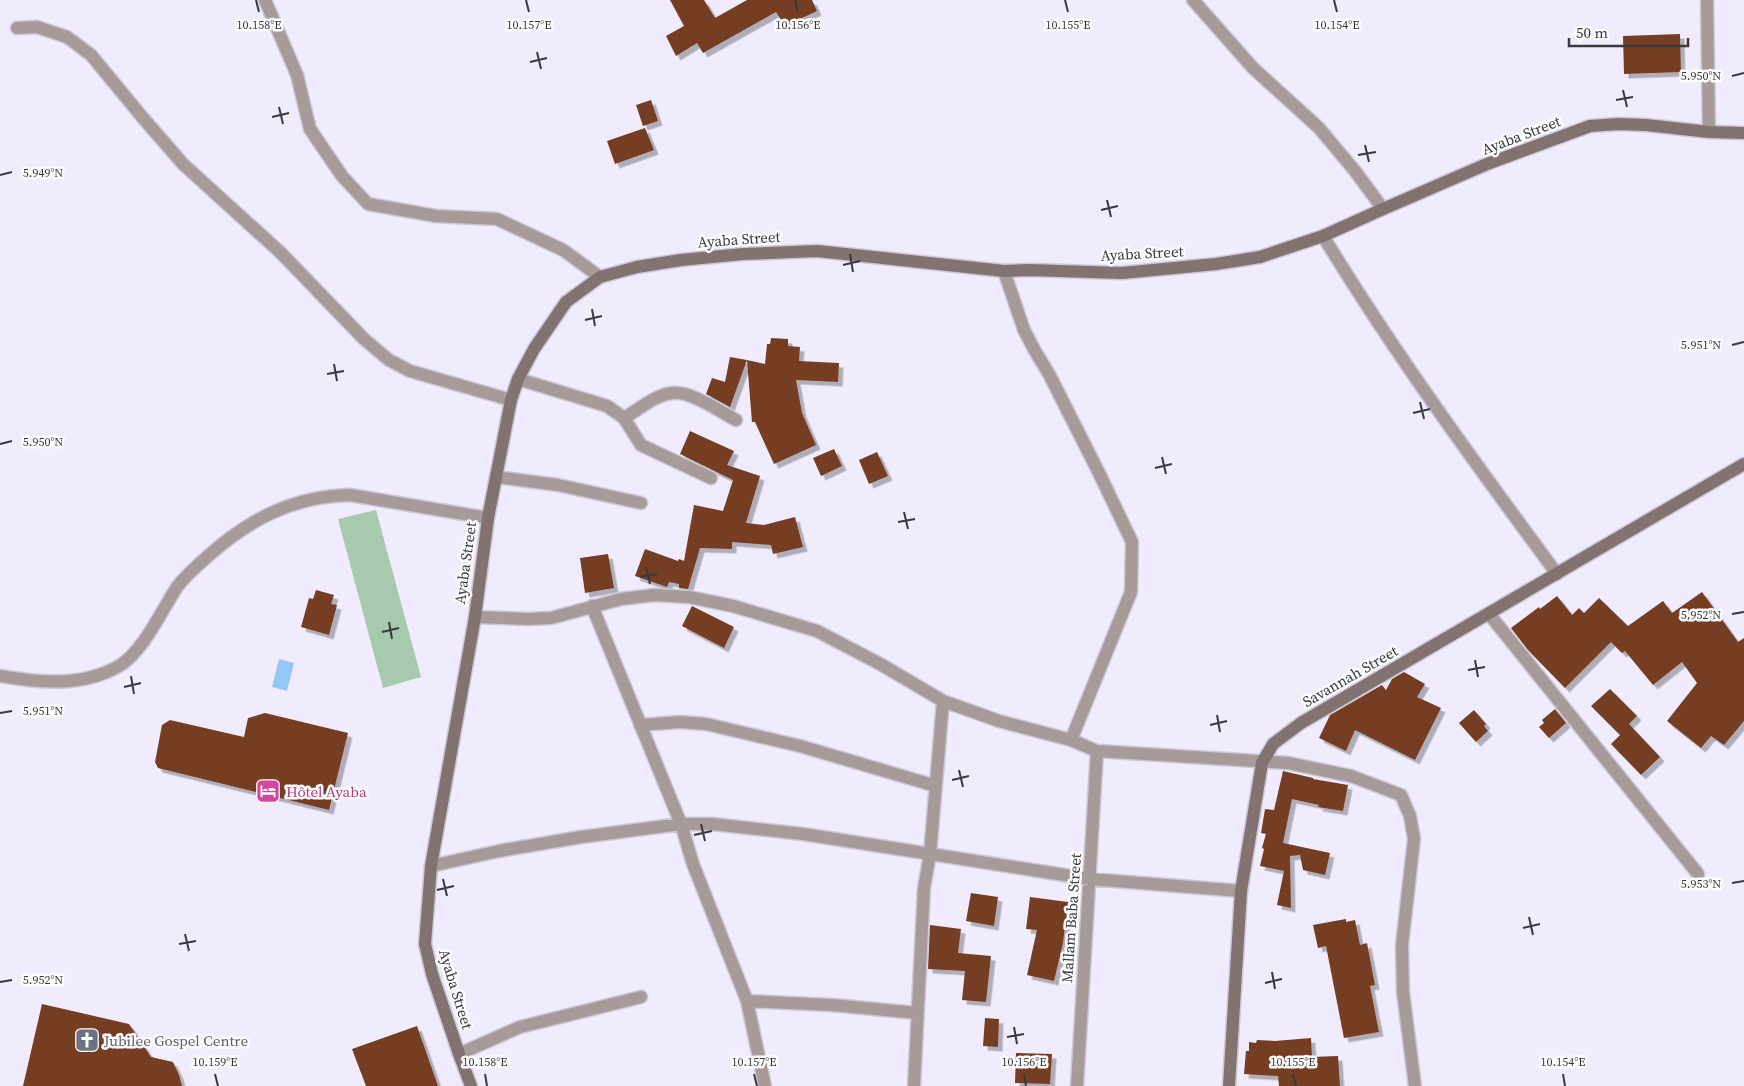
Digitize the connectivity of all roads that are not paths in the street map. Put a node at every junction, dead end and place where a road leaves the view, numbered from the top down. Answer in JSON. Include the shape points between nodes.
{"nodes":[{"id":1,"x":265,"y":0,"type":"edge"},
{"id":2,"x":1192,"y":0,"type":"edge"},
{"id":3,"x":1707,"y":0,"type":"edge"},
{"id":4,"x":17,"y":28,"type":"dead end"},
{"id":5,"x":1709,"y":132,"type":"junction"},
{"id":6,"x":1744,"y":133,"type":"edge"},
{"id":7,"x":1383,"y":209,"type":"junction"},
{"id":8,"x":1323,"y":236,"type":"junction"},
{"id":9,"x":1004,"y":271,"type":"junction"},
{"id":10,"x":600,"y":277,"type":"junction"},
{"id":11,"x":518,"y":379,"type":"junction"},
{"id":12,"x":511,"y":400,"type":"junction"},
{"id":13,"x":624,"y":418,"type":"junction"},
{"id":14,"x":736,"y":420,"type":"dead end"},
{"id":15,"x":1744,"y":464,"type":"edge"},
{"id":16,"x":496,"y":477,"type":"junction"},
{"id":17,"x":711,"y":478,"type":"dead end"},
{"id":18,"x":641,"y":502,"type":"dead end"},
{"id":19,"x":488,"y":518,"type":"junction"},
{"id":20,"x":1557,"y":574,"type":"junction"},
{"id":21,"x":592,"y":606,"type":"junction"},
{"id":22,"x":1489,"y":614,"type":"junction"},
{"id":23,"x":475,"y":617,"type":"junction"},
{"id":24,"x":0,"y":676,"type":"edge"},
{"id":25,"x":943,"y":701,"type":"junction"},
{"id":26,"x":640,"y":724,"type":"junction"},
{"id":27,"x":1071,"y":740,"type":"junction"},
{"id":28,"x":1097,"y":751,"type":"junction"},
{"id":29,"x":1262,"y":763,"type":"junction"},
{"id":30,"x":936,"y":786,"type":"junction"},
{"id":31,"x":680,"y":824,"type":"junction"},
{"id":32,"x":930,"y":854,"type":"junction"},
{"id":33,"x":431,"y":866,"type":"junction"},
{"id":34,"x":1698,"y":874,"type":"dead end"},
{"id":35,"x":1090,"y":879,"type":"junction"},
{"id":36,"x":1242,"y":892,"type":"junction"},
{"id":37,"x":641,"y":996,"type":"dead end"},
{"id":38,"x":747,"y":1001,"type":"junction"},
{"id":39,"x":917,"y":1014,"type":"junction"},
{"id":40,"x":459,"y":1054,"type":"junction"},
{"id":41,"x":472,"y":1086,"type":"edge"},
{"id":42,"x":765,"y":1086,"type":"edge"},
{"id":43,"x":914,"y":1086,"type":"edge"},
{"id":44,"x":1077,"y":1086,"type":"edge"},
{"id":45,"x":1230,"y":1086,"type":"edge"},
{"id":46,"x":1416,"y":1086,"type":"edge"}],
"edges":[{"from":1,"to":10,"type":"street","via":[[297,75],[310,129],[342,176],[368,204],[436,216],[497,219],[564,250]]},
{"from":2,"to":7,"type":"street","via":[[1253,68],[1319,128]]},
{"from":3,"to":5,"type":"street"},
{"from":4,"to":12,"type":"street","via":[[37,27],[67,37],[91,55],[183,164],[281,253],[364,340],[389,360],[410,371]]},
{"from":5,"to":6,"type":"main road","name":"Ayaba Street"},
{"from":5,"to":7,"type":"main road","name":"Ayaba Street","via":[[1646,125],[1590,126],[1487,164]]},
{"from":7,"to":8,"type":"main road","name":"Ayaba Street"},
{"from":8,"to":9,"type":"main road","name":"Ayaba Street","via":[[1260,258],[1216,264],[1122,273]]},
{"from":8,"to":20,"type":"street","via":[[1431,402]]},
{"from":9,"to":10,"type":"main road","name":"Ayaba Street","via":[[817,251],[681,260]]},
{"from":9,"to":27,"type":"street","via":[[1034,351],[1088,450],[1132,542],[1131,592]]},
{"from":10,"to":11,"type":"main road","name":"Ayaba Street","via":[[566,302]]},
{"from":11,"to":12,"type":"main road","name":"Ayaba Street"},
{"from":11,"to":13,"type":"street","via":[[607,406]]},
{"from":12,"to":16,"type":"main road","name":"Ayaba Street"},
{"from":13,"to":14,"type":"street","via":[[672,393],[687,394]]},
{"from":13,"to":17,"type":"street","via":[[642,445]]},
{"from":15,"to":20,"type":"main road","name":"Savannah Street"},
{"from":16,"to":18,"type":"street","via":[[558,485]]},
{"from":16,"to":19,"type":"main road","name":"Ayaba Street"},
{"from":19,"to":23,"type":"main road","name":"Ayaba Street"},
{"from":19,"to":24,"type":"street","via":[[350,494],[304,500],[248,525],[198,565],[178,586],[133,655],[121,665],[89,679],[63,682]]},
{"from":20,"to":22,"type":"main road","name":"Savannah Street"},
{"from":21,"to":23,"type":"street","via":[[551,618]]},
{"from":21,"to":25,"type":"street","via":[[654,595],[689,596],[733,606],[817,631]]},
{"from":21,"to":26,"type":"street"},
{"from":22,"to":29,"type":"main road","name":"Savannah Street","via":[[1301,724],[1273,744]]},
{"from":22,"to":34,"type":"street"},
{"from":23,"to":33,"type":"main road","name":"Ayaba Street"},
{"from":25,"to":27,"type":"street","via":[[999,722]]},
{"from":25,"to":30,"type":"street"},
{"from":26,"to":30,"type":"street","via":[[706,724],[800,746]]},
{"from":26,"to":31,"type":"street"},
{"from":27,"to":28,"type":"street"},
{"from":28,"to":29,"type":"street"},
{"from":28,"to":35,"type":"street","name":"Mallam Baba Street"},
{"from":29,"to":36,"type":"main road","name":"Savannah Street"},
{"from":29,"to":46,"type":"street","via":[[1288,763],[1351,776],[1400,795],[1410,816],[1414,839],[1402,945],[1403,992]]},
{"from":30,"to":32,"type":"street"},
{"from":31,"to":32,"type":"street","via":[[750,827]]},
{"from":31,"to":33,"type":"street","via":[[581,836]]},
{"from":31,"to":38,"type":"street"},
{"from":32,"to":35,"type":"street"},
{"from":32,"to":39,"type":"street","via":[[924,888]]},
{"from":33,"to":40,"type":"main road","name":"Ayaba Street","via":[[426,944],[432,974]]},
{"from":35,"to":36,"type":"street"},
{"from":35,"to":44,"type":"street","name":"Mallam Baba Street"},
{"from":36,"to":45,"type":"main road","name":"Savannah Street"},
{"from":37,"to":40,"type":"street","via":[[520,1027]]},
{"from":38,"to":39,"type":"street"},
{"from":38,"to":42,"type":"street"},
{"from":39,"to":43,"type":"street"},
{"from":40,"to":41,"type":"main road","name":"Ayaba Street"}]}
